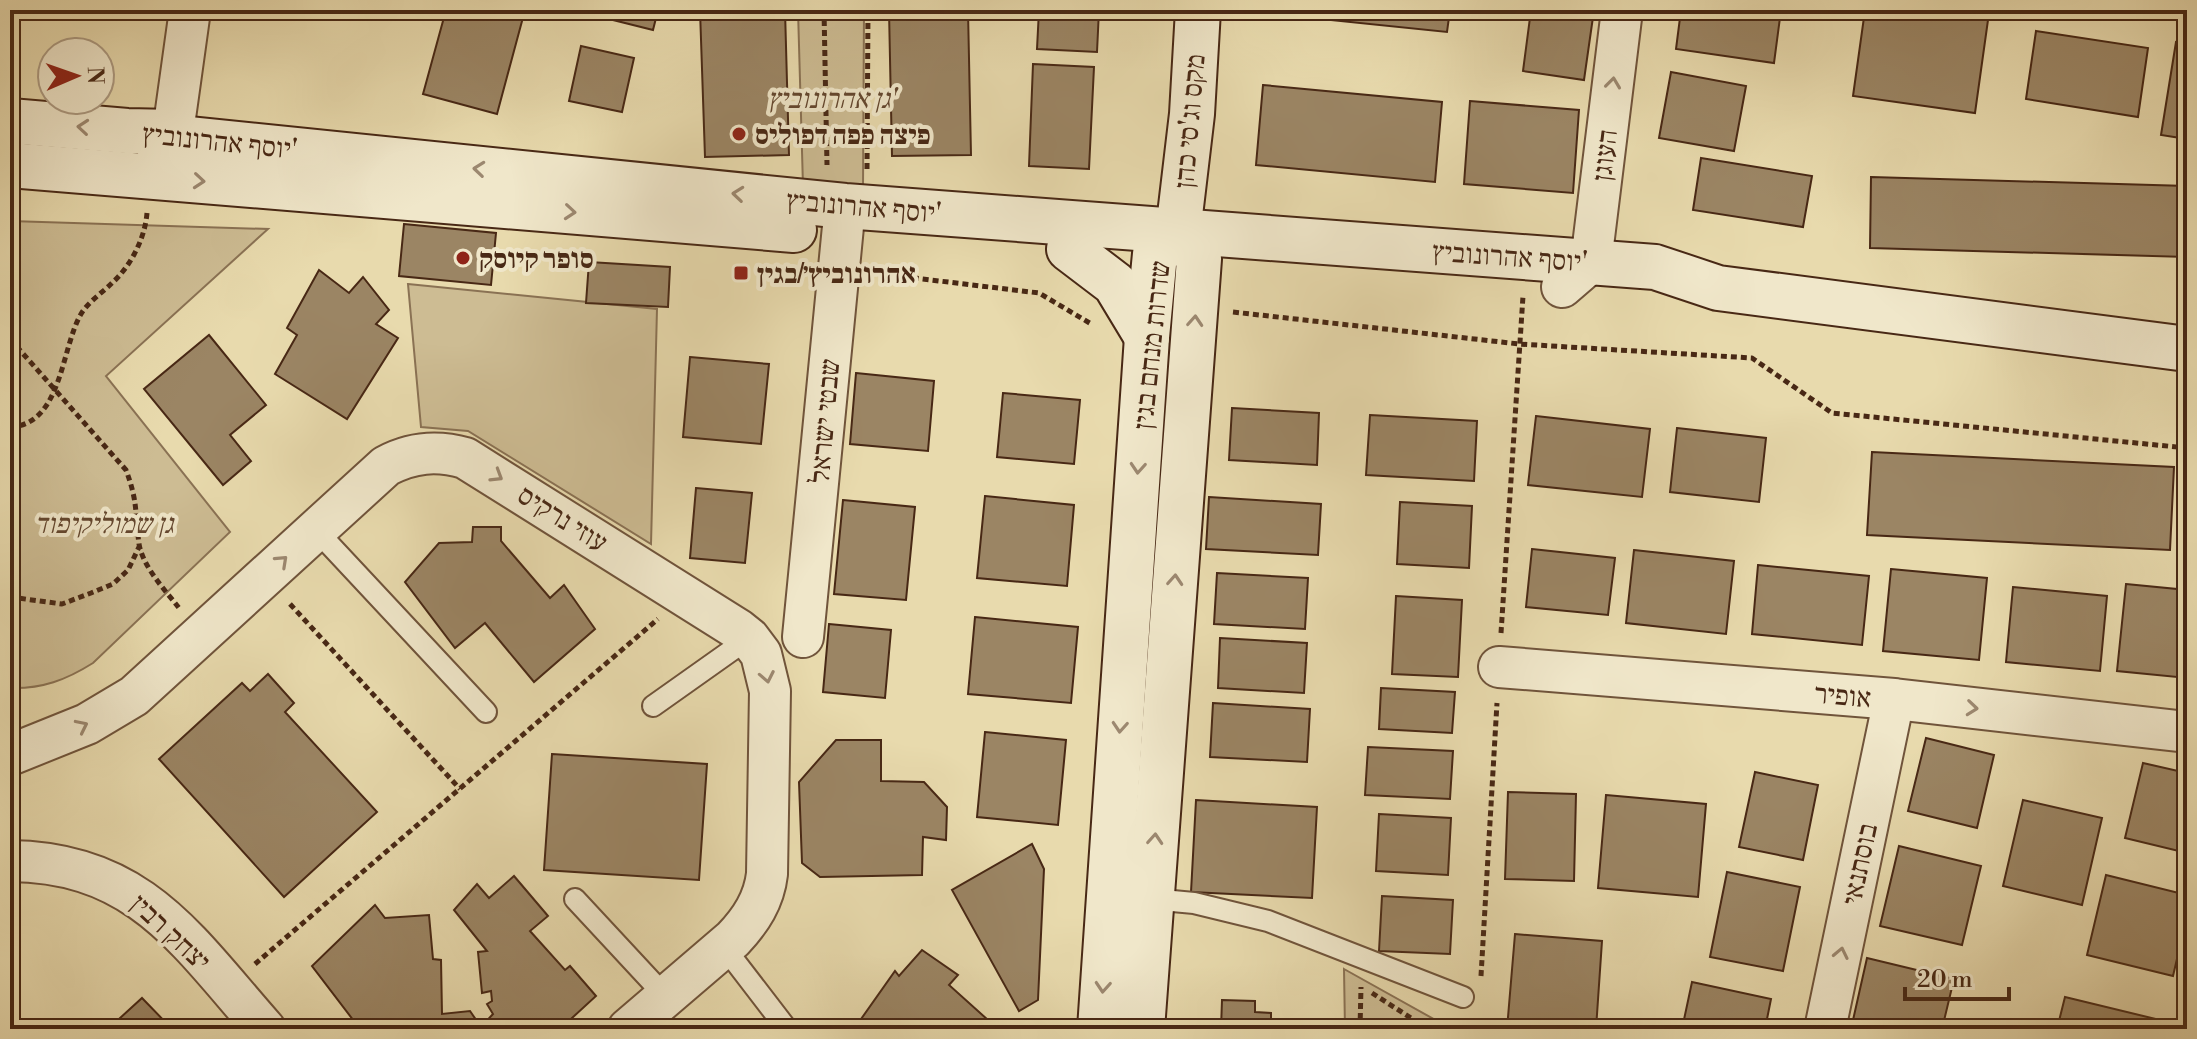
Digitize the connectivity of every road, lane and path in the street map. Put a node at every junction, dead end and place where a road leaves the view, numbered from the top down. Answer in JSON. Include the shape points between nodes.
{"nodes":[{"id":1,"x":190,"y":10,"type":"edge"},
{"id":2,"x":824,"y":10,"type":"edge"},
{"id":3,"x":868,"y":10,"type":"edge"},
{"id":4,"x":1198,"y":10,"type":"edge"},
{"id":5,"x":1622,"y":10,"type":"edge"},
{"id":6,"x":181,"y":67,"type":"junction"},
{"id":7,"x":10,"y":121,"type":"edge"},
{"id":8,"x":127,"y":131,"type":"junction"},
{"id":9,"x":173,"y":132,"type":"junction"},
{"id":10,"x":10,"y":165,"type":"edge"},
{"id":11,"x":147,"y":175,"type":"junction"},
{"id":12,"x":846,"y":213,"type":"junction"},
{"id":13,"x":1178,"y":248,"type":"junction"},
{"id":14,"x":1069,"y":249,"type":"junction"},
{"id":15,"x":1576,"y":274,"type":"junction"},
{"id":16,"x":1196,"y":308,"type":"junction"},
{"id":17,"x":1147,"y":337,"type":"junction"},
{"id":18,"x":10,"y":339,"type":"edge"},
{"id":19,"x":2187,"y":349,"type":"edge"},
{"id":20,"x":56,"y":391,"type":"junction"},
{"id":21,"x":10,"y":427,"type":"edge"},
{"id":22,"x":2187,"y":448,"type":"edge"},
{"id":23,"x":316,"y":530,"type":"junction"},
{"id":24,"x":139,"y":546,"type":"junction"},
{"id":25,"x":265,"y":577,"type":"junction"},
{"id":26,"x":686,"y":595,"type":"junction"},
{"id":27,"x":10,"y":597,"type":"edge"},
{"id":28,"x":202,"y":635,"type":"junction"},
{"id":29,"x":803,"y":637,"type":"dead end"},
{"id":30,"x":749,"y":638,"type":"junction"},
{"id":31,"x":1499,"y":667,"type":"dead end"},
{"id":32,"x":1894,"y":699,"type":"junction"},
{"id":33,"x":653,"y":706,"type":"dead end"},
{"id":34,"x":486,"y":712,"type":"dead end"},
{"id":35,"x":2187,"y":732,"type":"edge"},
{"id":36,"x":10,"y":755,"type":"edge"},
{"id":37,"x":460,"y":789,"type":"junction"},
{"id":38,"x":10,"y":861,"type":"edge"},
{"id":39,"x":575,"y":899,"type":"dead end"},
{"id":40,"x":1151,"y":899,"type":"junction"},
{"id":41,"x":724,"y":947,"type":"junction"},
{"id":42,"x":1361,"y":958,"type":"junction"},
{"id":43,"x":1361,"y":986,"type":"junction"},
{"id":44,"x":228,"y":987,"type":"junction"},
{"id":45,"x":666,"y":997,"type":"junction"},
{"id":46,"x":1463,"y":997,"type":"dead end"},
{"id":47,"x":265,"y":1029,"type":"edge"},
{"id":48,"x":628,"y":1029,"type":"edge"},
{"id":49,"x":787,"y":1029,"type":"edge"},
{"id":50,"x":1100,"y":1029,"type":"edge"},
{"id":51,"x":1142,"y":1029,"type":"edge"},
{"id":52,"x":1360,"y":1029,"type":"edge"},
{"id":53,"x":1428,"y":1029,"type":"edge"},
{"id":54,"x":1825,"y":1029,"type":"edge"}],
"edges":[{"from":1,"to":6,"type":"street"},
{"from":2,"to":12,"type":"path"},
{"from":3,"to":12,"type":"path"},
{"from":4,"to":13,"type":"street","name":"מקס וג'סי כהן"},
{"from":15,"to":5,"type":"street","name":"העוגן","one_way":true},
{"from":6,"to":8,"type":"street"},
{"from":6,"to":9,"type":"street"},
{"from":8,"to":7,"type":"street","name":"יוסף אהרונוביץ'","one_way":true},
{"from":8,"to":9,"type":"street","name":"יוסף אהרונוביץ'"},
{"from":9,"to":11,"type":"street"},
{"from":12,"to":9,"type":"street","name":"יוסף אהרונוביץ'","one_way":true,"via":[[188,139]]},
{"from":10,"to":11,"type":"street","name":"יוסף אהרונוביץ'"},
{"from":11,"to":12,"type":"street","name":"יוסף אהרונוביץ'","one_way":true},
{"from":11,"to":20,"type":"path","via":[[146,222],[139,243],[128,265],[82,310]]},
{"from":12,"to":13,"type":"street","name":"יוסף אהרונוביץ'"},
{"from":12,"to":14,"type":"street","name":"יוסף אהרונוביץ'"},
{"from":12,"to":29,"type":"street","name":"שבטי ישראל"},
{"from":13,"to":14,"type":"street","name":"יוסף אהרונוביץ'"},
{"from":13,"to":15,"type":"street","name":"יוסף אהרונוביץ'"},
{"from":13,"to":16,"type":"street","name":"שדרות מנחם בגין"},
{"from":13,"to":17,"type":"street","name":"שדרות מנחם בגין"},
{"from":14,"to":17,"type":"street","via":[[1115,284]]},
{"from":15,"to":19,"type":"street","name":"יוסף אהרונוביץ'","via":[[1655,267],[1718,288]]},
{"from":16,"to":22,"type":"path","via":[[1519,344],[1752,358],[1832,413]]},
{"from":40,"to":16,"type":"street","name":"שדרות מנחם בגין","one_way":true},
{"from":17,"to":50,"type":"street","name":"שדרות מנחם בגין","one_way":true},
{"from":18,"to":20,"type":"path"},
{"from":20,"to":21,"type":"path","via":[[38,415]]},
{"from":20,"to":24,"type":"path","via":[[126,470],[136,496]]},
{"from":25,"to":23,"type":"street","name":"עוזי נרקיס","one_way":true},
{"from":23,"to":26,"type":"street","name":"עוזי נרקיס","one_way":true,"via":[[397,460],[419,454],[454,455],[476,463]]},
{"from":23,"to":34,"type":"lane"},
{"from":24,"to":27,"type":"path","via":[[128,570],[91,593],[62,604]]},
{"from":24,"to":28,"type":"path","via":[[161,585]]},
{"from":25,"to":28,"type":"street","name":"עוזי נרקיס"},
{"from":25,"to":37,"type":"path"},
{"from":26,"to":30,"type":"street","name":"עוזי נרקיס"},
{"from":26,"to":37,"type":"path"},
{"from":36,"to":28,"type":"street","name":"עוזי נרקיס","one_way":true,"via":[[119,706]]},
{"from":30,"to":33,"type":"lane"},
{"from":30,"to":41,"type":"street","name":"עוזי נרקיס","one_way":true,"via":[[764,662],[770,691],[767,874],[753,915]]},
{"from":31,"to":32,"type":"street","name":"אופיר"},
{"from":32,"to":35,"type":"street","name":"אופיר","one_way":true},
{"from":54,"to":32,"type":"street","name":"בוסתנאי","one_way":true},
{"from":37,"to":44,"type":"path"},
{"from":38,"to":44,"type":"street","name":"יצחק רבין","via":[[63,866],[130,891],[157,911]]},
{"from":39,"to":45,"type":"lane"},
{"from":40,"to":42,"type":"lane","via":[[1194,903],[1268,921]]},
{"from":40,"to":51,"type":"street","name":"שדרות מנחם בגין"},
{"from":41,"to":45,"type":"street","name":"עוזי נרקיס"},
{"from":41,"to":49,"type":"lane"},
{"from":42,"to":43,"type":"path"},
{"from":42,"to":46,"type":"lane"},
{"from":43,"to":52,"type":"path"},
{"from":43,"to":53,"type":"path"},
{"from":44,"to":47,"type":"street","name":"יצחק רבין"},
{"from":45,"to":48,"type":"street","name":"עוזי נרקיס"}]}
